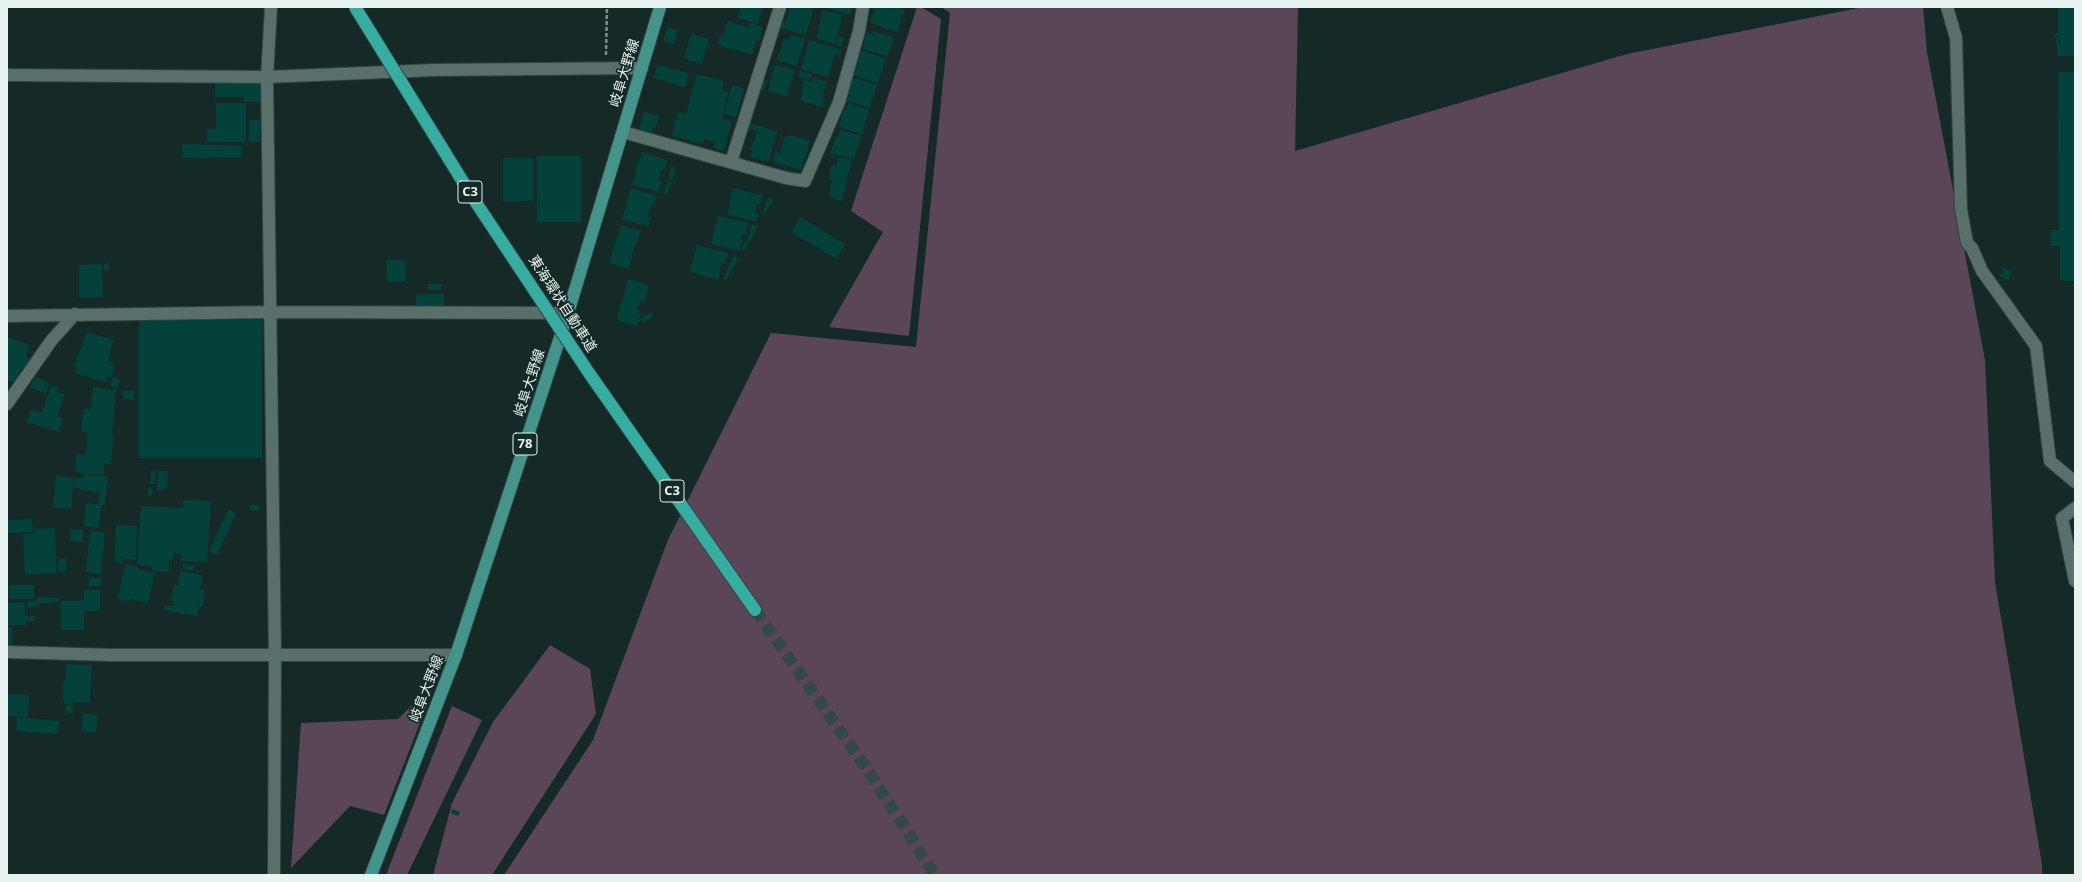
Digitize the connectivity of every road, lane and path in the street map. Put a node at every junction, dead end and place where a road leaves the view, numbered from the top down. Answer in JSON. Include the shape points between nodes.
{"nodes":[{"id":1,"x":271,"y":7,"type":"edge"},
{"id":2,"x":355,"y":7,"type":"edge"},
{"id":3,"x":607,"y":7,"type":"edge"},
{"id":4,"x":660,"y":7,"type":"edge"},
{"id":5,"x":780,"y":7,"type":"edge"},
{"id":6,"x":864,"y":7,"type":"edge"},
{"id":7,"x":1947,"y":7,"type":"edge"},
{"id":8,"x":606,"y":67,"type":"junction"},
{"id":9,"x":642,"y":68,"type":"junction"},
{"id":10,"x":7,"y":75,"type":"edge"},
{"id":11,"x":267,"y":77,"type":"junction"},
{"id":12,"x":623,"y":132,"type":"junction"},
{"id":13,"x":731,"y":162,"type":"junction"},
{"id":14,"x":270,"y":312,"type":"junction"},
{"id":15,"x":568,"y":313,"type":"junction"},
{"id":16,"x":75,"y":314,"type":"junction"},
{"id":17,"x":7,"y":316,"type":"edge"},
{"id":18,"x":7,"y":404,"type":"edge"},
{"id":19,"x":2075,"y":482,"type":"edge"},
{"id":20,"x":2075,"y":508,"type":"edge"},
{"id":21,"x":2075,"y":581,"type":"edge"},
{"id":22,"x":755,"y":610,"type":"tunnel mouth"},
{"id":23,"x":7,"y":652,"type":"edge"},
{"id":24,"x":456,"y":655,"type":"junction"},
{"id":25,"x":275,"y":656,"type":"junction"},
{"id":26,"x":274,"y":875,"type":"edge"},
{"id":27,"x":371,"y":875,"type":"edge"}],
"edges":[{"from":1,"to":11,"type":"street"},
{"from":2,"to":22,"type":"highway","name":"東海環状自動車道","number":"C3","bridge":true,"via":[[473,198],[589,373]]},
{"from":3,"to":8,"type":"path"},
{"from":4,"to":9,"type":"main road","name":"岐阜大野線","number":"78"},
{"from":5,"to":13,"type":"street"},
{"from":6,"to":13,"type":"street","via":[[839,102],[806,181],[786,178]]},
{"from":7,"to":19,"type":"street","via":[[1956,38],[1961,209],[1967,243],[1972,248],[1982,271],[2036,346],[2050,461]]},
{"from":8,"to":9,"type":"street"},
{"from":8,"to":11,"type":"street","via":[[434,70]]},
{"from":9,"to":12,"type":"main road","name":"岐阜大野線","number":"78"},
{"from":10,"to":11,"type":"street"},
{"from":11,"to":14,"type":"street"},
{"from":12,"to":13,"type":"street"},
{"from":12,"to":15,"type":"main road","name":"岐阜大野線","number":"78"},
{"from":14,"to":15,"type":"street"},
{"from":14,"to":16,"type":"street"},
{"from":14,"to":25,"type":"street"},
{"from":15,"to":24,"type":"main road","name":"岐阜大野線","number":"78"},
{"from":16,"to":17,"type":"street"},
{"from":16,"to":18,"type":"street","via":[[51,341]]},
{"from":20,"to":21,"type":"street","via":[[2062,518]]},
{"from":23,"to":25,"type":"street"},
{"from":24,"to":25,"type":"street"},
{"from":24,"to":27,"type":"main road","name":"岐阜大野線","number":"78"},
{"from":25,"to":26,"type":"street"}]}
